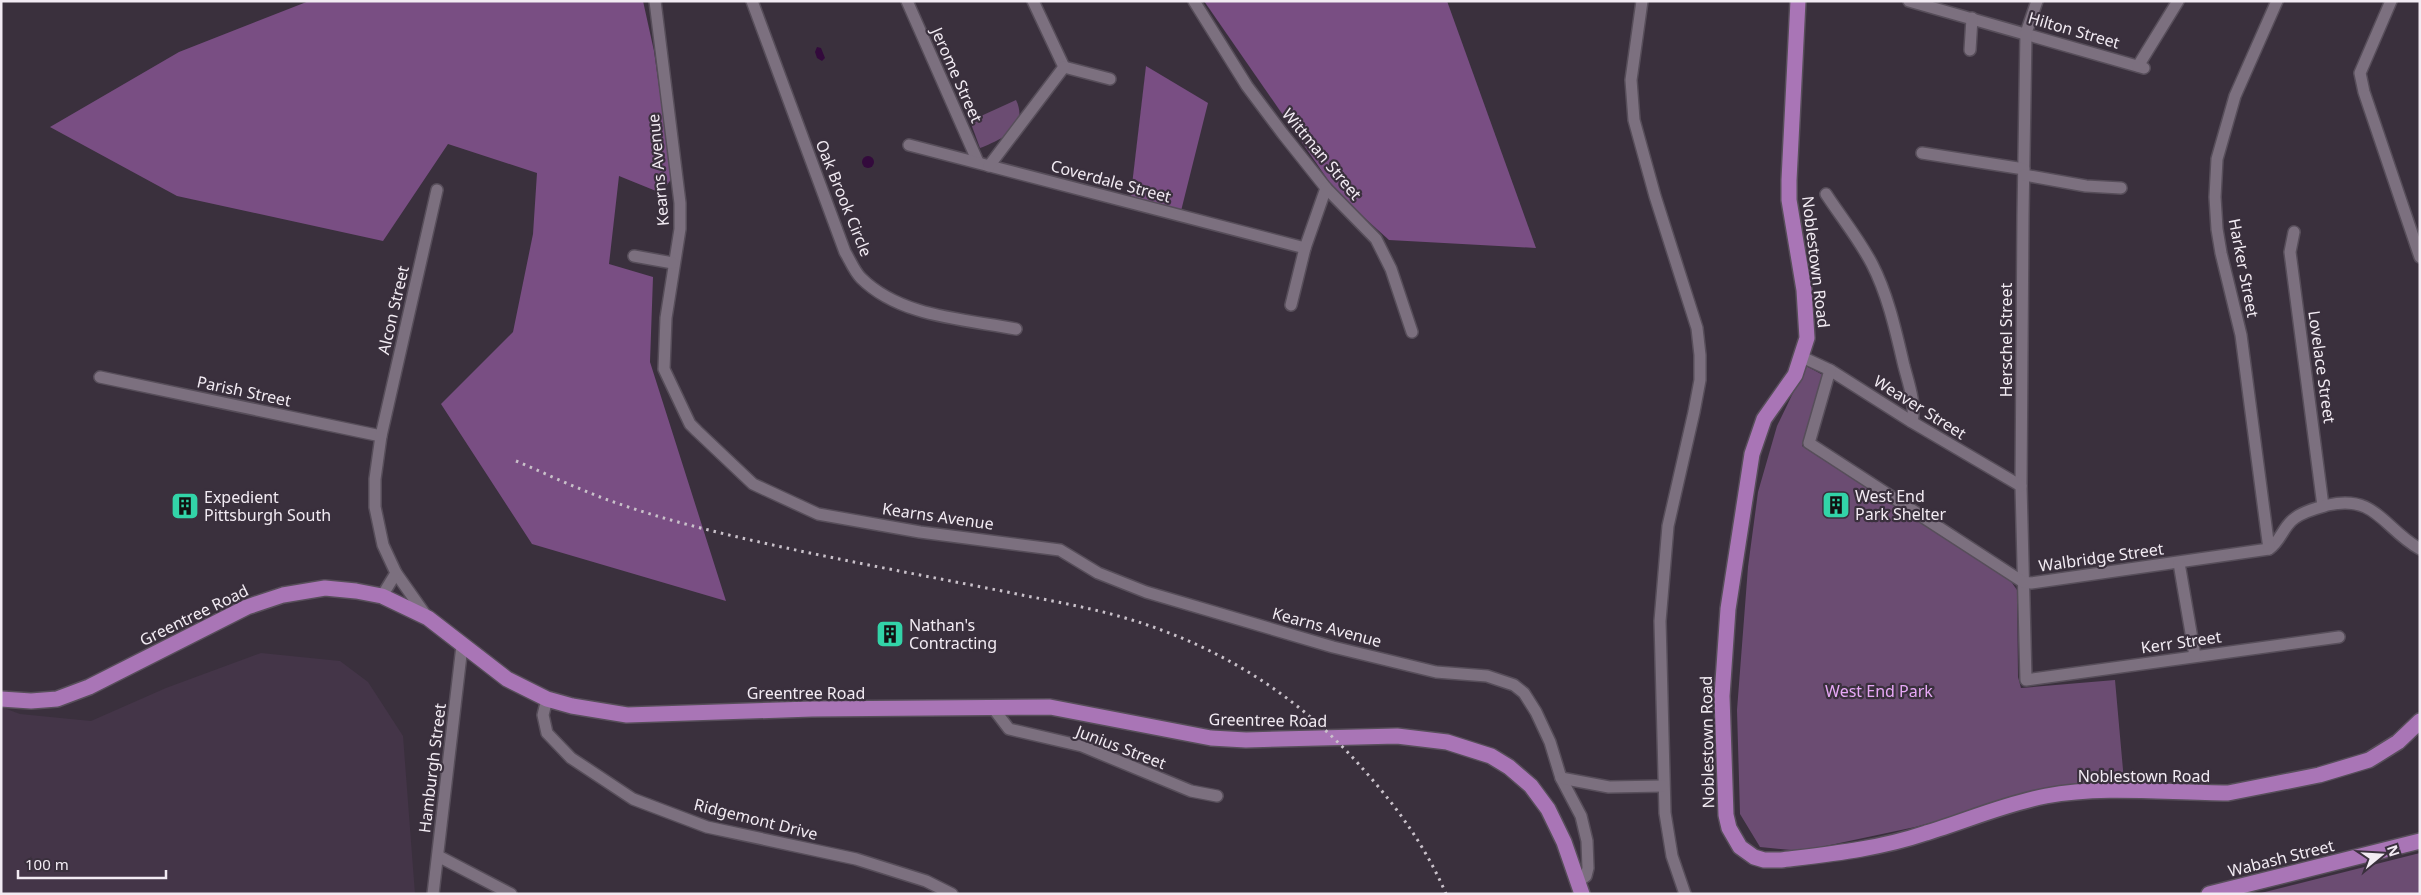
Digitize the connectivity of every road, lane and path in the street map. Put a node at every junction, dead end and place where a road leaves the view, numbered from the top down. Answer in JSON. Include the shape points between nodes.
{"nodes":[{"id":1,"x":655,"y":1,"type":"edge"},
{"id":2,"x":752,"y":1,"type":"edge"},
{"id":3,"x":907,"y":1,"type":"edge"},
{"id":4,"x":1033,"y":1,"type":"edge"},
{"id":5,"x":1194,"y":1,"type":"edge"},
{"id":6,"x":1642,"y":1,"type":"edge"},
{"id":7,"x":1798,"y":1,"type":"edge"},
{"id":8,"x":1909,"y":1,"type":"edge"},
{"id":9,"x":2037,"y":1,"type":"edge"},
{"id":10,"x":2178,"y":1,"type":"edge"},
{"id":11,"x":2276,"y":1,"type":"edge"},
{"id":12,"x":2391,"y":1,"type":"edge"},
{"id":13,"x":1972,"y":18,"type":"junction"},
{"id":14,"x":2026,"y":34,"type":"junction"},
{"id":15,"x":1970,"y":50,"type":"dead end"},
{"id":16,"x":1064,"y":67,"type":"junction"},
{"id":17,"x":1110,"y":79,"type":"dead end"},
{"id":18,"x":909,"y":145,"type":"dead end"},
{"id":19,"x":1922,"y":152,"type":"dead end"},
{"id":20,"x":978,"y":162,"type":"junction"},
{"id":21,"x":989,"y":166,"type":"junction"},
{"id":22,"x":2024,"y":172,"type":"junction"},
{"id":23,"x":1326,"y":188,"type":"junction"},
{"id":24,"x":2121,"y":188,"type":"dead end"},
{"id":25,"x":437,"y":190,"type":"dead end"},
{"id":26,"x":1826,"y":194,"type":"dead end"},
{"id":27,"x":2294,"y":232,"type":"dead end"},
{"id":28,"x":1305,"y":248,"type":"junction"},
{"id":29,"x":634,"y":256,"type":"dead end"},
{"id":30,"x":2420,"y":257,"type":"edge"},
{"id":31,"x":674,"y":263,"type":"junction"},
{"id":32,"x":1291,"y":305,"type":"dead end"},
{"id":33,"x":1016,"y":329,"type":"dead end"},
{"id":34,"x":1412,"y":332,"type":"dead end"},
{"id":35,"x":1802,"y":357,"type":"junction"},
{"id":36,"x":1830,"y":370,"type":"junction"},
{"id":37,"x":100,"y":377,"type":"dead end"},
{"id":38,"x":1912,"y":422,"type":"junction"},
{"id":39,"x":381,"y":436,"type":"junction"},
{"id":40,"x":2021,"y":486,"type":"junction"},
{"id":41,"x":2323,"y":506,"type":"junction"},
{"id":42,"x":2420,"y":549,"type":"edge"},
{"id":43,"x":2269,"y":550,"type":"junction"},
{"id":44,"x":2179,"y":563,"type":"junction"},
{"id":45,"x":396,"y":573,"type":"junction"},
{"id":46,"x":2023,"y":582,"type":"junction"},
{"id":47,"x":382,"y":596,"type":"junction"},
{"id":48,"x":428,"y":618,"type":"junction"},
{"id":49,"x":2339,"y":637,"type":"dead end"},
{"id":50,"x":462,"y":646,"type":"junction"},
{"id":51,"x":2195,"y":656,"type":"junction"},
{"id":52,"x":2026,"y":680,"type":"joint"},
{"id":53,"x":1,"y":698,"type":"edge"},
{"id":54,"x":547,"y":698,"type":"junction"},
{"id":55,"x":993,"y":708,"type":"junction"},
{"id":56,"x":2420,"y":721,"type":"edge"},
{"id":57,"x":1561,"y":778,"type":"junction"},
{"id":58,"x":1664,"y":786,"type":"junction"},
{"id":59,"x":1217,"y":796,"type":"dead end"},
{"id":60,"x":2420,"y":841,"type":"edge"},
{"id":61,"x":438,"y":856,"type":"junction"},
{"id":62,"x":1580,"y":887,"type":"edge"},
{"id":63,"x":433,"y":894,"type":"edge"},
{"id":64,"x":511,"y":894,"type":"edge"},
{"id":65,"x":952,"y":894,"type":"edge"},
{"id":66,"x":1685,"y":894,"type":"edge"},
{"id":67,"x":2209,"y":894,"type":"edge"}],
"edges":[{"from":1,"to":31,"type":"street","name":"Kearns Avenue","via":[[680,203],[680,229]]},
{"from":2,"to":33,"type":"street","name":"Oak Brook Circle","via":[[845,252],[859,277],[886,298],[914,309]]},
{"from":3,"to":20,"type":"street","name":"Jerome Street"},
{"from":4,"to":16,"type":"street"},
{"from":5,"to":23,"type":"street","name":"Wittman Street","via":[[1247,86]]},
{"from":6,"to":58,"type":"street","via":[[1630,80],[1634,120],[1696,328],[1700,355],[1700,380],[1667,535],[1660,621]]},
{"from":7,"to":35,"type":"main road","name":"Noblestown Road","via":[[1789,200],[1807,321]]},
{"from":8,"to":13,"type":"street","name":"Hilton Street"},
{"from":9,"to":14,"type":"street","name":"Herschel Street"},
{"from":10,"to":14,"type":"street","name":"Hilton Street","via":[[2141,67]]},
{"from":11,"to":43,"type":"street","name":"Harker Street","via":[[2235,96],[2218,159],[2216,197],[2221,254],[2241,335]]},
{"from":12,"to":30,"type":"street","via":[[2360,72]]},
{"from":13,"to":14,"type":"street","name":"Hilton Street"},
{"from":13,"to":15,"type":"street"},
{"from":14,"to":22,"type":"street","name":"Herschel Street"},
{"from":16,"to":17,"type":"street"},
{"from":16,"to":21,"type":"street"},
{"from":18,"to":20,"type":"street","name":"Coverdale Street"},
{"from":19,"to":22,"type":"street"},
{"from":20,"to":21,"type":"street","name":"Coverdale Street"},
{"from":21,"to":28,"type":"street","name":"Coverdale Street"},
{"from":22,"to":24,"type":"street","via":[[2086,186]]},
{"from":22,"to":40,"type":"street","name":"Herschel Street"},
{"from":23,"to":28,"type":"street"},
{"from":23,"to":34,"type":"street","name":"Wittman Street","via":[[1376,240],[1391,269]]},
{"from":25,"to":39,"type":"street","name":"Alcon Street"},
{"from":26,"to":38,"type":"street","via":[[1879,280],[1912,400]]},
{"from":27,"to":41,"type":"street","name":"Lovelace Street","via":[[2290,252]]},
{"from":28,"to":32,"type":"street"},
{"from":29,"to":31,"type":"street"},
{"from":31,"to":57,"type":"street","name":"Kearns Avenue","via":[[666,318],[664,369],[690,424],[753,484],[818,514],[920,532],[1060,550],[1098,572],[1146,592],[1333,647],[1436,672],[1504,680],[1524,693],[1536,712]]},
{"from":35,"to":36,"type":"street","name":"Weaver Street"},
{"from":35,"to":56,"type":"main road","name":"Noblestown Road","via":[[1794,375],[1764,419],[1752,454],[1728,609],[1722,696],[1726,815],[1734,840],[1754,858],[1781,860],[1882,846],[2017,802],[2066,793],[2107,790],[2228,793],[2261,788],[2369,760],[2398,742]]},
{"from":36,"to":38,"type":"street","name":"Weaver Street"},
{"from":36,"to":46,"type":"street","name":"Walbridge Street","via":[[1809,443]]},
{"from":37,"to":39,"type":"street","name":"Parish Street"},
{"from":38,"to":40,"type":"street","name":"Weaver Street"},
{"from":39,"to":45,"type":"street","name":"Alcon Street","via":[[375,507],[383,545]]},
{"from":40,"to":46,"type":"street","name":"Herschel Street"},
{"from":41,"to":42,"type":"street","via":[[2350,502],[2370,508]]},
{"from":41,"to":43,"type":"street","via":[[2297,516]]},
{"from":43,"to":44,"type":"street","name":"Walbridge Street"},
{"from":44,"to":46,"type":"street","name":"Walbridge Street"},
{"from":44,"to":51,"type":"street"},
{"from":45,"to":47,"type":"street"},
{"from":45,"to":48,"type":"street","name":"Alcon Street"},
{"from":46,"to":52,"type":"street","name":"Herschel Street"},
{"from":47,"to":48,"type":"main road","name":"Greentree Road"},
{"from":47,"to":53,"type":"main road","name":"Greentree Road","via":[[325,588],[283,594],[247,606],[89,687],[57,699]]},
{"from":48,"to":50,"type":"main road","name":"Greentree Road"},
{"from":49,"to":51,"type":"street","name":"Kerr Street"},
{"from":50,"to":54,"type":"main road","name":"Greentree Road","via":[[508,679]]},
{"from":50,"to":61,"type":"street","name":"Hamburgh Street"},
{"from":51,"to":52,"type":"street","name":"Kerr Street"},
{"from":54,"to":55,"type":"main road","name":"Greentree Road","via":[[572,706],[627,715]]},
{"from":54,"to":65,"type":"street","name":"Ridgemont Drive","via":[[543,715],[547,733],[572,758],[633,798],[707,827],[856,859],[926,881]]},
{"from":55,"to":59,"type":"street","name":"Junius Street","via":[[1009,729],[1082,746],[1191,791]]},
{"from":55,"to":62,"type":"main road","name":"Greentree Road","via":[[1050,707],[1211,738],[1397,736],[1427,738],[1469,748],[1509,767],[1531,786],[1548,809]]},
{"from":57,"to":58,"type":"street","via":[[1609,787]]},
{"from":57,"to":62,"type":"street","name":"Kearns Avenue","via":[[1581,816],[1587,841],[1588,868]]},
{"from":58,"to":66,"type":"street","via":[[1669,842]]},
{"from":60,"to":67,"type":"main road","name":"Wabash Street"},
{"from":61,"to":63,"type":"street","name":"Hamburgh Street"},
{"from":61,"to":64,"type":"street"}]}
